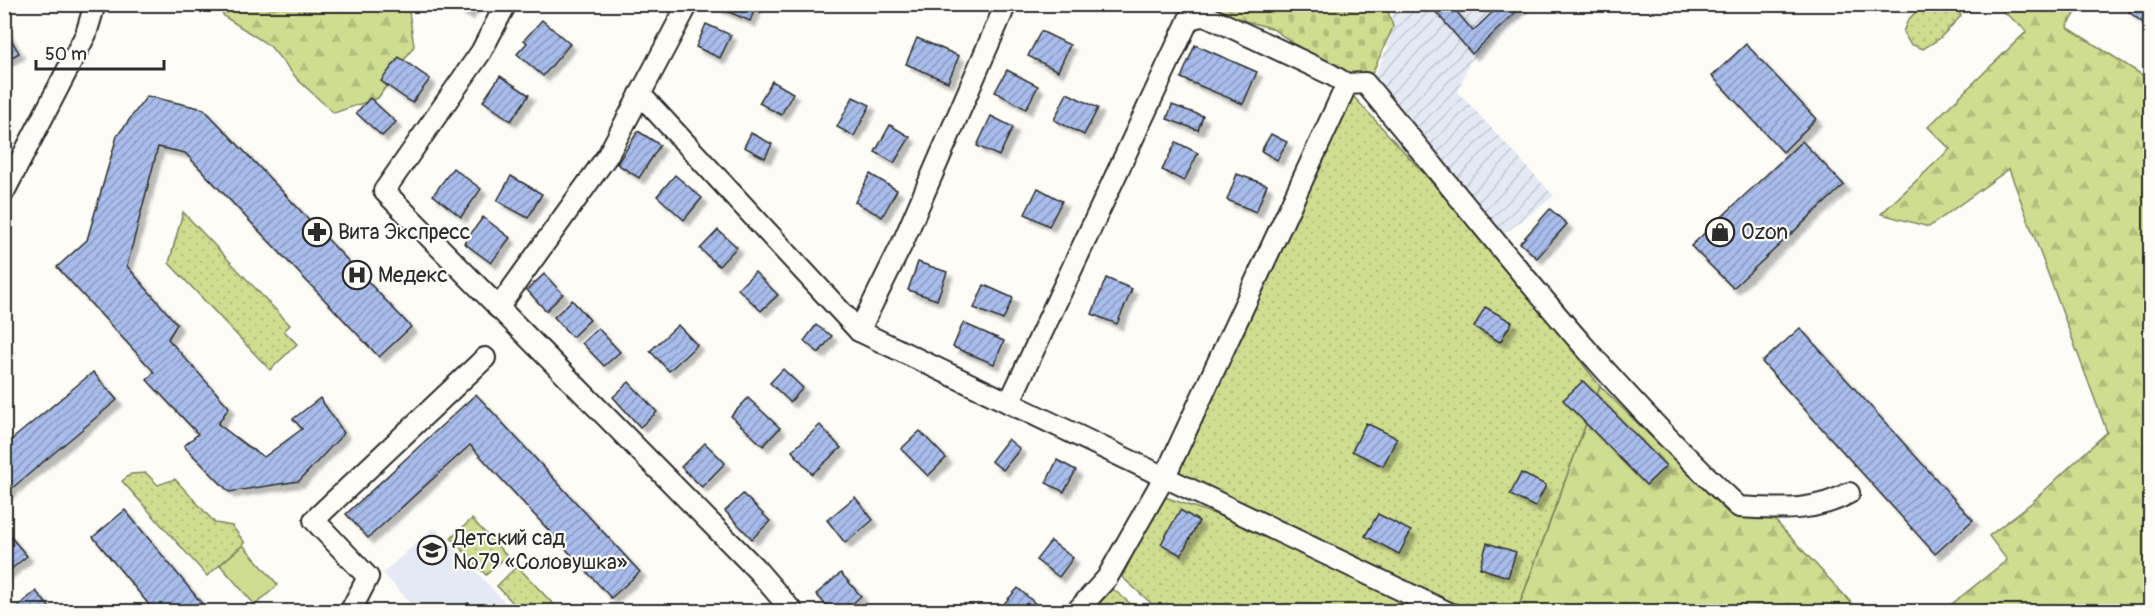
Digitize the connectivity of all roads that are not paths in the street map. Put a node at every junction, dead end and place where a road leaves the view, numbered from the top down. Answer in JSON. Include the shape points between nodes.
{"nodes":[{"id":1,"x":94,"y":4,"type":"edge"},
{"id":2,"x":506,"y":4,"type":"edge"},
{"id":3,"x":688,"y":4,"type":"edge"},
{"id":4,"x":1006,"y":4,"type":"edge"},
{"id":5,"x":1185,"y":12,"type":"edge"},
{"id":6,"x":1347,"y":84,"type":"junction"},
{"id":7,"x":640,"y":94,"type":"junction"},
{"id":8,"x":4,"y":192,"type":"edge"},
{"id":9,"x":498,"y":308,"type":"junction"},
{"id":10,"x":859,"y":331,"type":"junction"},
{"id":11,"x":485,"y":358,"type":"dead end"},
{"id":12,"x":1009,"y":402,"type":"junction"},
{"id":13,"x":1165,"y":476,"type":"junction"},
{"id":14,"x":1849,"y":493,"type":"dead end"},
{"id":15,"x":350,"y":612,"type":"edge"},
{"id":16,"x":793,"y":612,"type":"edge"},
{"id":17,"x":1076,"y":612,"type":"edge"},
{"id":18,"x":1447,"y":612,"type":"edge"}],
"edges":[{"from":1,"to":8,"type":"street","via":[[86,34]]},
{"from":2,"to":9,"type":"street","via":[[481,52],[384,191]]},
{"from":3,"to":7,"type":"street"},
{"from":4,"to":10,"type":"street","via":[[903,242]]},
{"from":5,"to":6,"type":"street","via":[[1205,15]]},
{"from":5,"to":12,"type":"street"},
{"from":6,"to":13,"type":"street"},
{"from":6,"to":14,"type":"street","via":[[1365,83],[1611,379],[1738,507],[1798,509]]},
{"from":7,"to":9,"type":"street","via":[[608,155]]},
{"from":7,"to":10,"type":"street"},
{"from":9,"to":16,"type":"street","via":[[757,570]]},
{"from":10,"to":12,"type":"street"},
{"from":11,"to":15,"type":"street","via":[[314,520],[368,577]]},
{"from":12,"to":13,"type":"street"},
{"from":13,"to":17,"type":"street","via":[[1107,578]]},
{"from":13,"to":18,"type":"street"}]}
